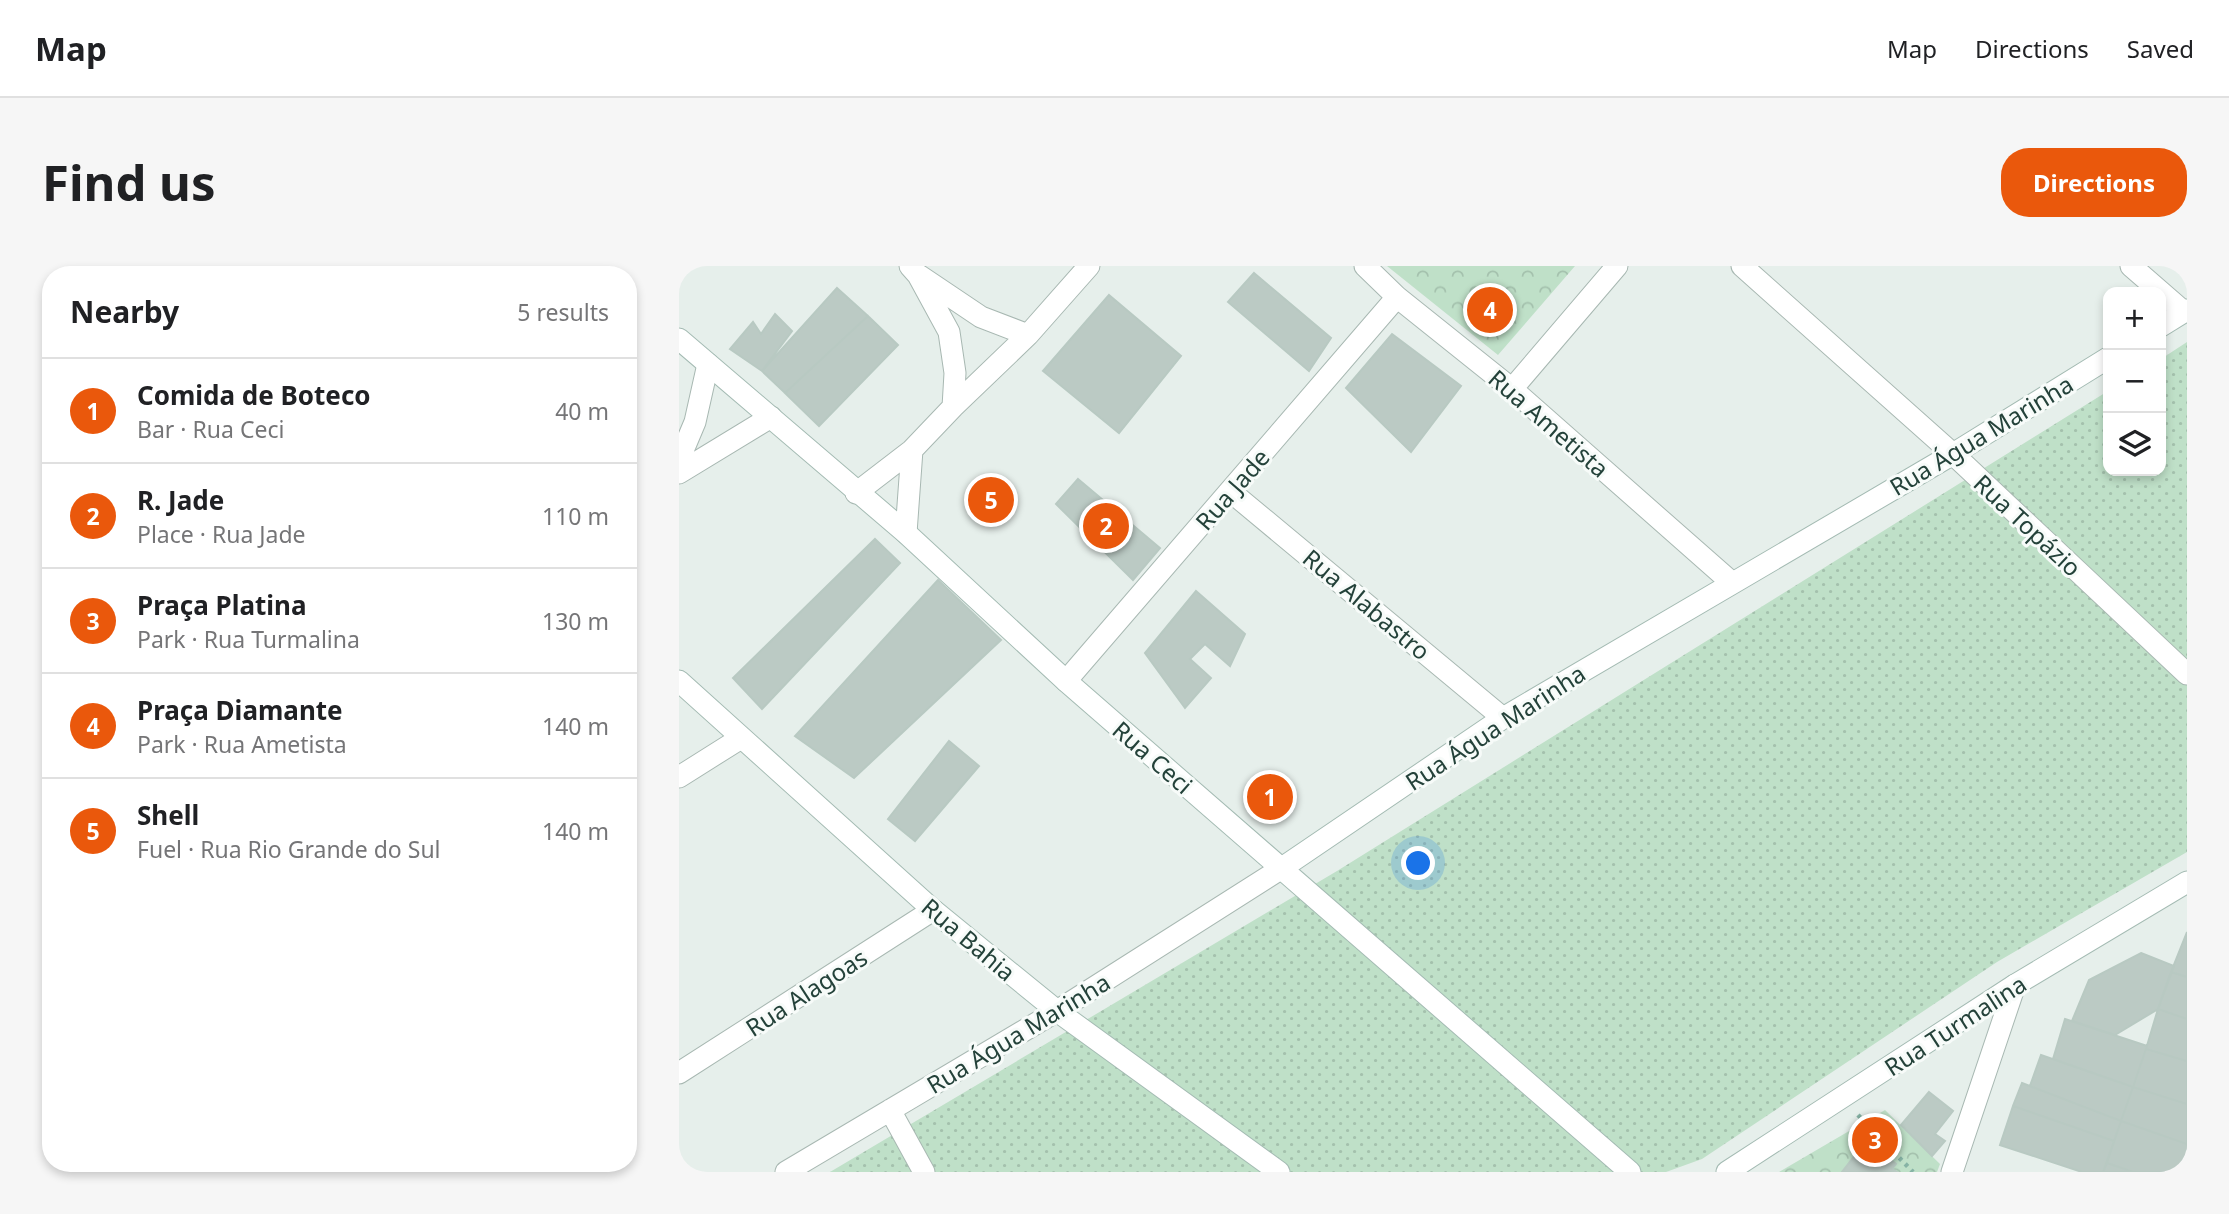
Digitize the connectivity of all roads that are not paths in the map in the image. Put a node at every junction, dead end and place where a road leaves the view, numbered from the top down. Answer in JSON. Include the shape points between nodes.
{"nodes":[{"id":1,"x":1089,"y":266,"type":"edge"},
{"id":2,"x":1365,"y":266,"type":"edge"},
{"id":3,"x":1617,"y":266,"type":"edge"},
{"id":4,"x":1742,"y":266,"type":"edge"},
{"id":5,"x":2131,"y":266,"type":"edge"},
{"id":6,"x":914,"y":270,"type":"edge"},
{"id":7,"x":1397,"y":297,"type":"junction"},
{"id":8,"x":2185,"y":311,"type":"edge"},
{"id":9,"x":2166,"y":323,"type":"edge"},
{"id":10,"x":1028,"y":335,"type":"junction"},
{"id":11,"x":679,"y":339,"type":"edge"},
{"id":12,"x":2103,"y":361,"type":"edge"},
{"id":13,"x":708,"y":364,"type":"junction"},
{"id":14,"x":1512,"y":389,"type":"junction"},
{"id":15,"x":953,"y":407,"type":"junction"},
{"id":16,"x":771,"y":417,"type":"junction"},
{"id":17,"x":912,"y":450,"type":"junction"},
{"id":18,"x":1953,"y":454,"type":"junction"},
{"id":19,"x":679,"y":460,"type":"edge"},
{"id":20,"x":679,"y":473,"type":"edge"},
{"id":21,"x":1230,"y":491,"type":"junction"},
{"id":22,"x":856,"y":493,"type":"junction"},
{"id":23,"x":906,"y":533,"type":"junction"},
{"id":24,"x":1731,"y":582,"type":"junction"},
{"id":25,"x":2187,"y":674,"type":"edge"},
{"id":26,"x":679,"y":681,"type":"edge"},
{"id":27,"x":1066,"y":681,"type":"junction"},
{"id":28,"x":1503,"y":718,"type":"junction"},
{"id":29,"x":741,"y":738,"type":"junction"},
{"id":30,"x":679,"y":776,"type":"edge"},
{"id":31,"x":1282,"y":868,"type":"junction"},
{"id":32,"x":2187,"y":882,"type":"edge"},
{"id":33,"x":933,"y":910,"type":"junction"},
{"id":34,"x":2015,"y":985,"type":"junction"},
{"id":35,"x":1056,"y":1011,"type":"junction"},
{"id":36,"x":679,"y":1073,"type":"edge"},
{"id":37,"x":890,"y":1110,"type":"junction"},
{"id":38,"x":786,"y":1172,"type":"edge"},
{"id":39,"x":924,"y":1172,"type":"edge"},
{"id":40,"x":1279,"y":1172,"type":"edge"},
{"id":41,"x":1630,"y":1172,"type":"edge"},
{"id":42,"x":1727,"y":1172,"type":"edge"},
{"id":43,"x":1952,"y":1172,"type":"edge"}],
"edges":[{"from":1,"to":10,"type":"street"},
{"from":2,"to":7,"type":"street","name":"Rua Ametista"},
{"from":3,"to":14,"type":"street"},
{"from":4,"to":18,"type":"street","name":"Rua Topázio"},
{"from":5,"to":8,"type":"street"},
{"from":6,"to":10,"type":"street","via":[[981,317]]},
{"from":6,"to":15,"type":"street","via":[[949,332],[955,373]]},
{"from":7,"to":14,"type":"street","name":"Rua Ametista"},
{"from":7,"to":21,"type":"street","name":"Rua Jade"},
{"from":8,"to":9,"type":"street"},
{"from":10,"to":15,"type":"street"},
{"from":11,"to":13,"type":"street","name":"Rua Ceci"},
{"from":12,"to":18,"type":"street","name":"Rua Água Marinha"},
{"from":13,"to":16,"type":"street","name":"Rua Ceci"},
{"from":13,"to":19,"type":"street","via":[[695,422]]},
{"from":14,"to":24,"type":"street","name":"Rua Ametista"},
{"from":15,"to":17,"type":"street"},
{"from":16,"to":20,"type":"street"},
{"from":16,"to":22,"type":"street","name":"Rua Ceci"},
{"from":17,"to":22,"type":"street"},
{"from":17,"to":23,"type":"street"},
{"from":18,"to":24,"type":"street","name":"Rua Água Marinha"},
{"from":18,"to":25,"type":"street","name":"Rua Topázio"},
{"from":21,"to":27,"type":"street","name":"Rua Jade"},
{"from":21,"to":28,"type":"street","name":"Rua Alabastro"},
{"from":22,"to":23,"type":"street","name":"Rua Ceci"},
{"from":23,"to":27,"type":"street","name":"Rua Ceci"},
{"from":24,"to":28,"type":"street","name":"Rua Água Marinha"},
{"from":26,"to":29,"type":"street","name":"Rua Bahia"},
{"from":27,"to":31,"type":"street","name":"Rua Ceci"},
{"from":28,"to":31,"type":"street","name":"Rua Água Marinha"},
{"from":29,"to":30,"type":"street"},
{"from":29,"to":33,"type":"street","name":"Rua Bahia"},
{"from":31,"to":35,"type":"street","name":"Rua Água Marinha"},
{"from":31,"to":41,"type":"street","name":"Rua Ceci"},
{"from":32,"to":34,"type":"street","name":"Rua Turmalina"},
{"from":33,"to":35,"type":"street","name":"Rua Bahia"},
{"from":33,"to":36,"type":"street","name":"Rua Alagoas"},
{"from":34,"to":42,"type":"street","name":"Rua Turmalina"},
{"from":34,"to":43,"type":"street"},
{"from":35,"to":37,"type":"street","name":"Rua Água Marinha"},
{"from":35,"to":40,"type":"street","name":"Rua Bahia"},
{"from":37,"to":38,"type":"street","name":"Rua Água Marinha"},
{"from":37,"to":39,"type":"street"}]}
